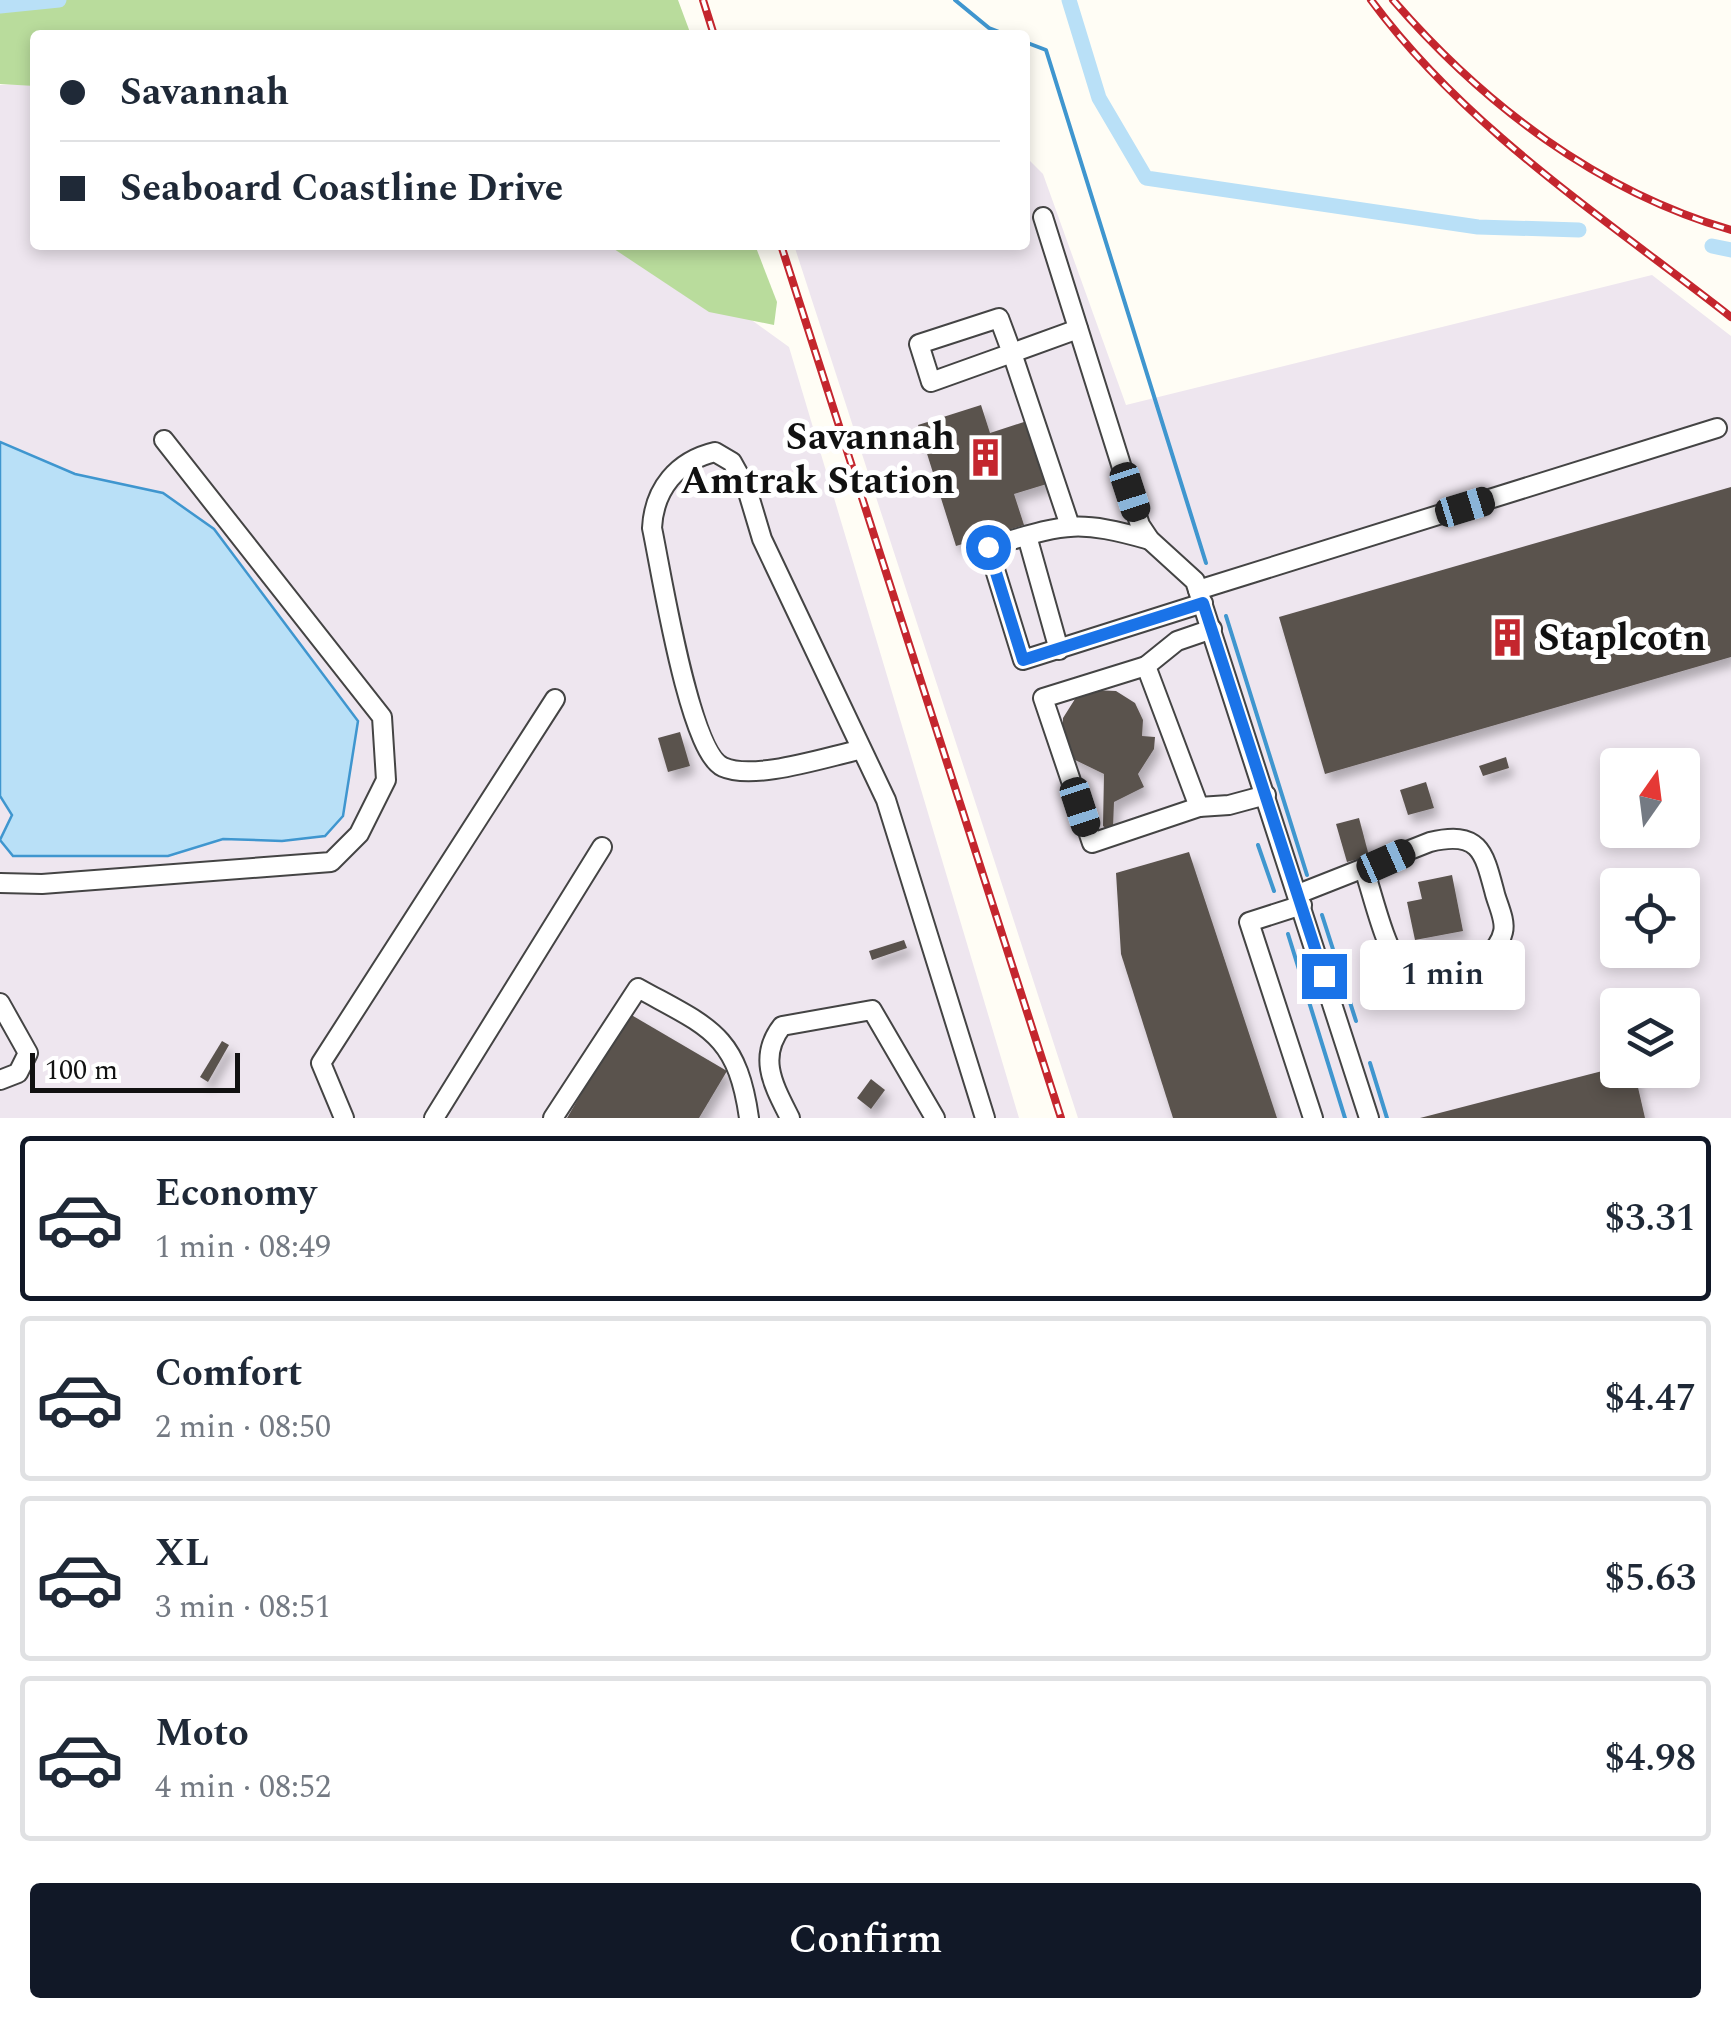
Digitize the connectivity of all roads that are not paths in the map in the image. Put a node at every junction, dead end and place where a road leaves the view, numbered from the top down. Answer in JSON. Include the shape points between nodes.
{"nodes":[{"id":1,"x":1043,"y":217,"type":"dead end"},
{"id":2,"x":1078,"y":329,"type":"junction"},
{"id":3,"x":1012,"y":353,"type":"junction"},
{"id":4,"x":1718,"y":428,"type":"dead end"},
{"id":5,"x":164,"y":440,"type":"dead end"},
{"id":6,"x":1069,"y":523,"type":"junction"},
{"id":7,"x":1028,"y":536,"type":"junction"},
{"id":8,"x":1150,"y":540,"type":"junction"},
{"id":9,"x":1200,"y":597,"type":"junction"},
{"id":10,"x":1212,"y":630,"type":"junction"},
{"id":11,"x":1059,"y":650,"type":"junction"},
{"id":12,"x":1146,"y":666,"type":"junction"},
{"id":13,"x":555,"y":699,"type":"dead end"},
{"id":14,"x":860,"y":750,"type":"junction"},
{"id":15,"x":1266,"y":795,"type":"junction"},
{"id":16,"x":1199,"y":807,"type":"junction"},
{"id":17,"x":602,"y":847,"type":"dead end"},
{"id":18,"x":1364,"y":869,"type":"junction"},
{"id":19,"x":0,"y":883,"type":"edge"},
{"id":20,"x":1300,"y":900,"type":"junction"},
{"id":21,"x":0,"y":1003,"type":"edge"},
{"id":22,"x":0,"y":1080,"type":"edge"},
{"id":23,"x":344,"y":1118,"type":"edge"},
{"id":24,"x":434,"y":1118,"type":"edge"},
{"id":25,"x":553,"y":1118,"type":"edge"},
{"id":26,"x":749,"y":1118,"type":"edge"},
{"id":27,"x":790,"y":1118,"type":"edge"},
{"id":28,"x":935,"y":1118,"type":"edge"},
{"id":29,"x":986,"y":1118,"type":"edge"},
{"id":30,"x":1314,"y":1118,"type":"edge"},
{"id":31,"x":1369,"y":1118,"type":"edge"}],
"edges":[{"from":1,"to":2,"type":"street"},
{"from":2,"to":3,"type":"street"},
{"from":2,"to":8,"type":"street"},
{"from":3,"to":3,"type":"street","via":[[931,382],[919,344],[999,318]]},
{"from":3,"to":6,"type":"street"},
{"from":4,"to":9,"type":"street"},
{"from":5,"to":19,"type":"street","via":[[382,716],[386,780],[359,834],[331,862]]},
{"from":6,"to":7,"type":"street"},
{"from":6,"to":8,"type":"street"},
{"from":7,"to":11,"type":"street"},
{"from":7,"to":11,"type":"street","via":[[988,547],[1023,660]]},
{"from":8,"to":9,"type":"street","via":[[1195,581]]},
{"from":9,"to":10,"type":"street"},
{"from":9,"to":11,"type":"street"},
{"from":10,"to":12,"type":"street","via":[[1177,641]]},
{"from":10,"to":15,"type":"street"},
{"from":12,"to":16,"type":"street"},
{"from":12,"to":16,"type":"street","via":[[1044,698],[1092,843]]},
{"from":13,"to":23,"type":"street","via":[[321,1064]]},
{"from":14,"to":14,"type":"street","via":[[732,462],[715,452],[696,456],[664,482],[652,528],[694,722],[710,757],[740,771]]},
{"from":14,"to":29,"type":"street","via":[[886,800]]},
{"from":15,"to":16,"type":"street"},
{"from":15,"to":20,"type":"street"},
{"from":17,"to":24,"type":"street"},
{"from":18,"to":18,"type":"street","via":[[1453,836],[1472,842],[1485,856],[1505,928],[1500,942],[1480,960],[1440,977],[1416,976],[1398,963]]},
{"from":18,"to":20,"type":"street"},
{"from":20,"to":30,"type":"street","via":[[1249,922]]},
{"from":20,"to":31,"type":"street"},
{"from":21,"to":22,"type":"street","via":[[28,1054],[18,1074]]},
{"from":25,"to":26,"type":"street","via":[[638,988],[704,1025],[737,1060]]},
{"from":27,"to":28,"type":"street","via":[[769,1072],[768,1050],[782,1026],[872,1010]]}]}
